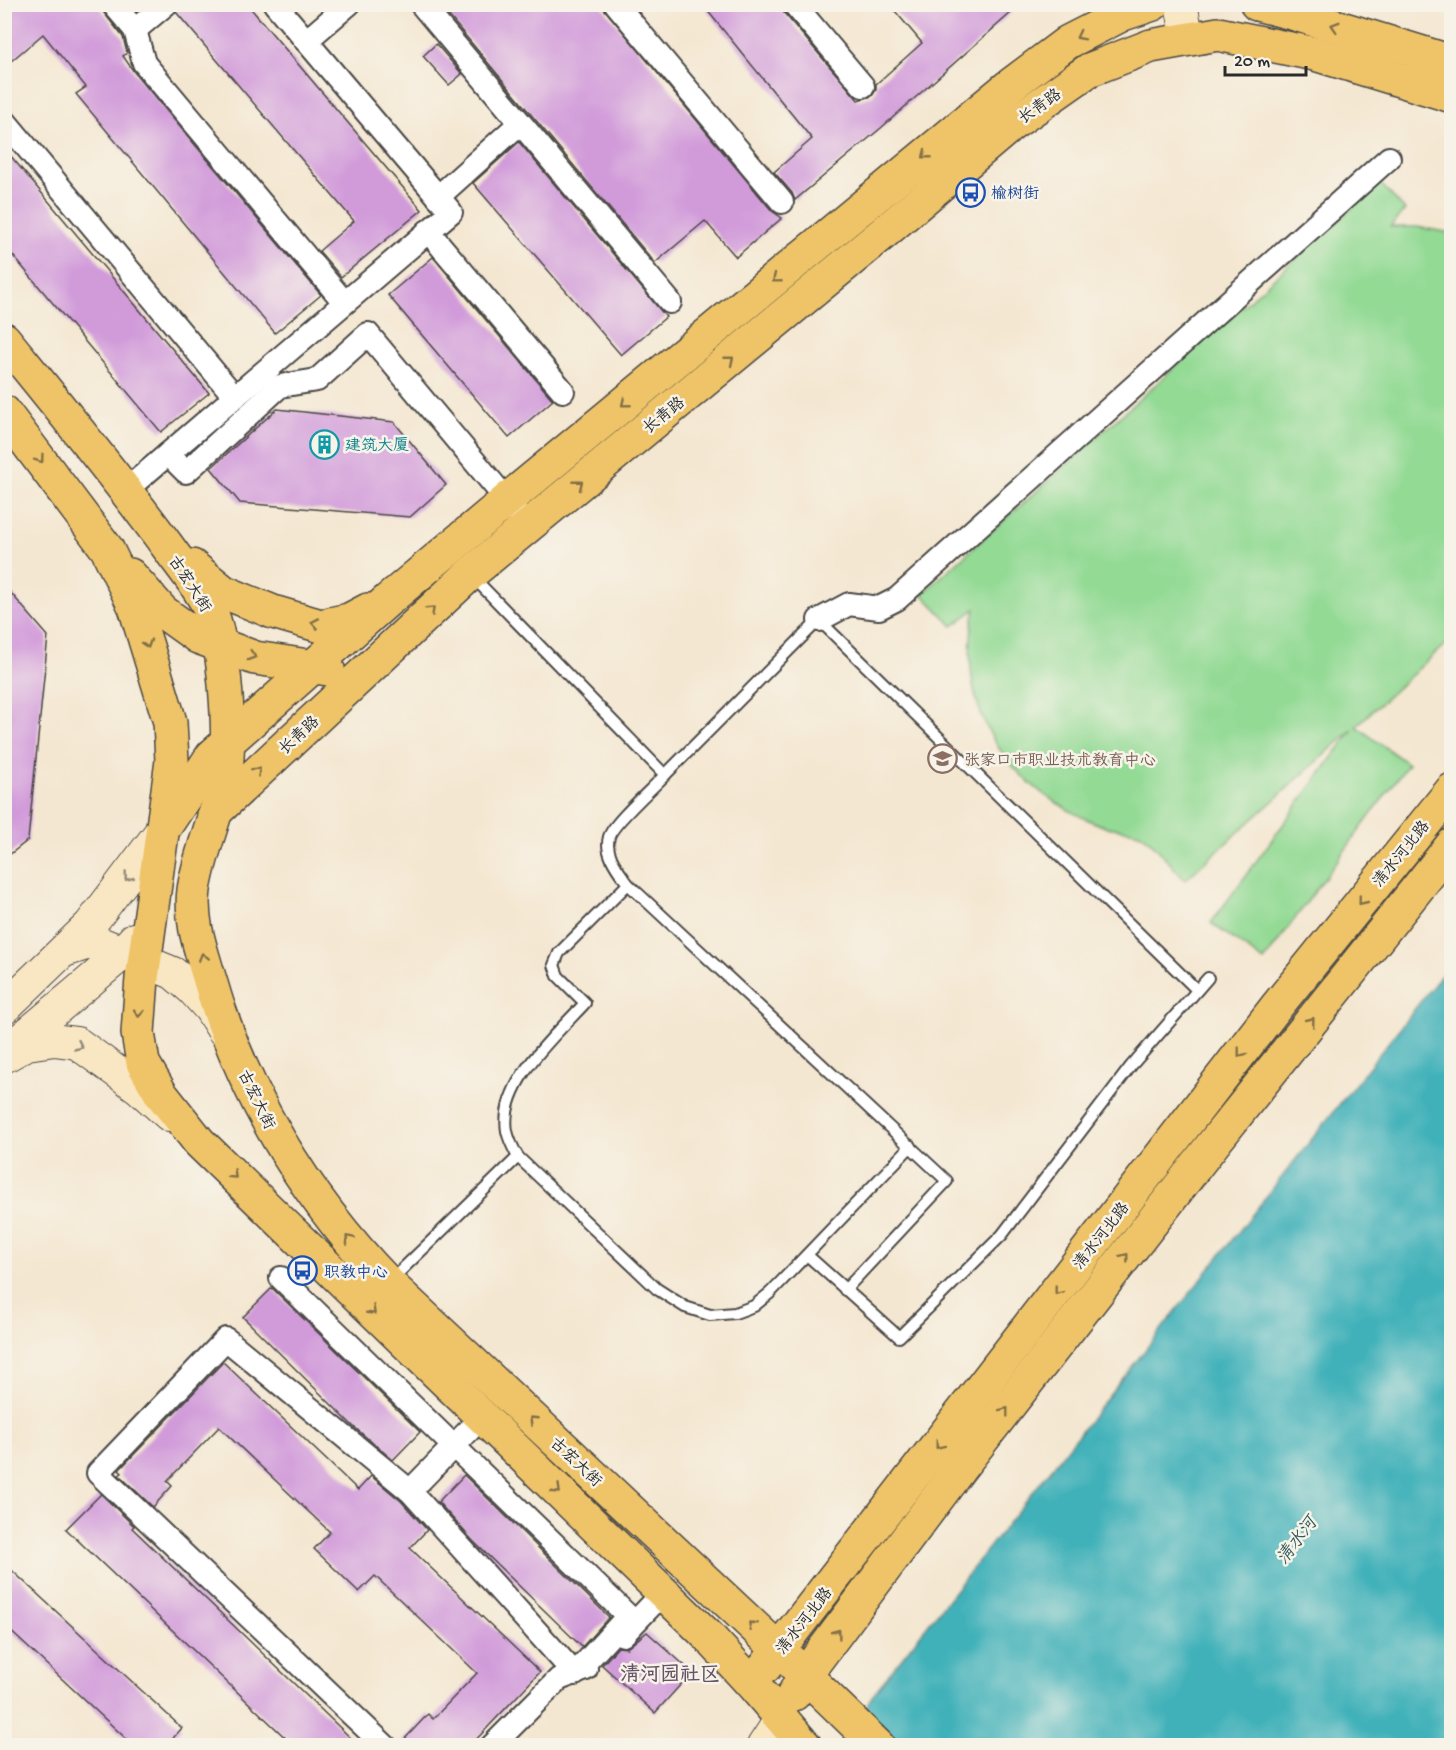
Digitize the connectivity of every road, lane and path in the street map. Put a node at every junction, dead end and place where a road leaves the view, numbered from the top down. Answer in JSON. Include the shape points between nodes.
{"nodes":[{"id":1,"x":113,"y":4,"type":"edge"},
{"id":2,"x":166,"y":4,"type":"edge"},
{"id":3,"x":275,"y":4,"type":"edge"},
{"id":4,"x":349,"y":4,"type":"edge"},
{"id":5,"x":420,"y":4,"type":"edge"},
{"id":6,"x":616,"y":4,"type":"edge"},
{"id":7,"x":794,"y":4,"type":"edge"},
{"id":8,"x":1153,"y":4,"type":"edge"},
{"id":9,"x":1181,"y":4,"type":"edge"},
{"id":10,"x":1257,"y":4,"type":"edge"},
{"id":11,"x":135,"y":30,"type":"junction"},
{"id":12,"x":1188,"y":39,"type":"junction"},
{"id":13,"x":306,"y":41,"type":"junction"},
{"id":14,"x":1452,"y":62,"type":"edge"},
{"id":15,"x":864,"y":86,"type":"dead end"},
{"id":16,"x":1452,"y":96,"type":"edge"},
{"id":17,"x":4,"y":120,"type":"edge"},
{"id":18,"x":519,"y":124,"type":"junction"},
{"id":19,"x":1389,"y":158,"type":"dead end"},
{"id":20,"x":438,"y":197,"type":"junction"},
{"id":21,"x":782,"y":202,"type":"dead end"},
{"id":22,"x":429,"y":231,"type":"junction"},
{"id":23,"x":344,"y":302,"type":"junction"},
{"id":24,"x":670,"y":302,"type":"dead end"},
{"id":25,"x":4,"y":339,"type":"edge"},
{"id":26,"x":563,"y":391,"type":"dead end"},
{"id":27,"x":235,"y":397,"type":"junction"},
{"id":28,"x":4,"y":412,"type":"edge"},
{"id":29,"x":168,"y":454,"type":"junction"},
{"id":30,"x":126,"y":490,"type":"junction"},
{"id":31,"x":507,"y":500,"type":"junction"},
{"id":32,"x":528,"y":525,"type":"junction"},
{"id":33,"x":167,"y":546,"type":"junction"},
{"id":34,"x":107,"y":549,"type":"junction"},
{"id":35,"x":470,"y":574,"type":"junction"},
{"id":36,"x":388,"y":600,"type":"junction"},
{"id":37,"x":819,"y":620,"type":"junction"},
{"id":38,"x":395,"y":643,"type":"junction"},
{"id":39,"x":219,"y":644,"type":"junction"},
{"id":40,"x":314,"y":667,"type":"junction"},
{"id":41,"x":227,"y":743,"type":"junction"},
{"id":42,"x":665,"y":775,"type":"junction"},
{"id":43,"x":1452,"y":790,"type":"edge"},
{"id":44,"x":214,"y":812,"type":"junction"},
{"id":45,"x":162,"y":830,"type":"junction"},
{"id":46,"x":1452,"y":845,"type":"edge"},
{"id":47,"x":628,"y":884,"type":"junction"},
{"id":48,"x":150,"y":920,"type":"junction"},
{"id":49,"x":64,"y":951,"type":"junction"},
{"id":50,"x":134,"y":957,"type":"junction"},
{"id":51,"x":1208,"y":978,"type":"dead end"},
{"id":52,"x":1197,"y":990,"type":"junction"},
{"id":53,"x":4,"y":1008,"type":"edge"},
{"id":54,"x":232,"y":1043,"type":"junction"},
{"id":55,"x":4,"y":1055,"type":"edge"},
{"id":56,"x":199,"y":1142,"type":"junction"},
{"id":57,"x":911,"y":1146,"type":"junction"},
{"id":58,"x":518,"y":1157,"type":"junction"},
{"id":59,"x":807,"y":1255,"type":"junction"},
{"id":60,"x":281,"y":1278,"type":"dead end"},
{"id":61,"x":388,"y":1283,"type":"junction"},
{"id":62,"x":845,"y":1290,"type":"junction"},
{"id":63,"x":482,"y":1417,"type":"junction"},
{"id":64,"x":453,"y":1446,"type":"junction"},
{"id":65,"x":410,"y":1491,"type":"junction"},
{"id":66,"x":663,"y":1593,"type":"junction"},
{"id":67,"x":779,"y":1650,"type":"junction"},
{"id":68,"x":575,"y":1674,"type":"junction"},
{"id":69,"x":805,"y":1675,"type":"junction"},
{"id":70,"x":752,"y":1684,"type":"junction"},
{"id":71,"x":782,"y":1717,"type":"junction"},
{"id":72,"x":384,"y":1746,"type":"edge"},
{"id":73,"x":492,"y":1746,"type":"edge"},
{"id":74,"x":764,"y":1746,"type":"edge"},
{"id":75,"x":805,"y":1746,"type":"edge"},
{"id":76,"x":878,"y":1746,"type":"edge"}],
"edges":[{"from":1,"to":11,"type":"street"},
{"from":2,"to":11,"type":"street"},
{"from":3,"to":13,"type":"street"},
{"from":4,"to":13,"type":"street"},
{"from":5,"to":18,"type":"street"},
{"from":6,"to":21,"type":"street"},
{"from":7,"to":15,"type":"street"},
{"from":8,"to":31,"type":"main road","name":"长青路","one_way":true,"via":[[1123,14],[1068,42],[1008,87]]},
{"from":9,"to":12,"type":"main road"},
{"from":14,"to":10,"type":"main road","one_way":true},
{"from":11,"to":23,"type":"street","via":[[144,63]]},
{"from":12,"to":16,"type":"main road","name":"长青路","via":[[1218,34],[1315,54]]},
{"from":32,"to":12,"type":"main road","name":"长青路","one_way":true,"via":[[1012,124],[1089,70],[1152,46]]},
{"from":13,"to":20,"type":"street"},
{"from":17,"to":27,"type":"street"},
{"from":18,"to":20,"type":"street"},
{"from":18,"to":24,"type":"street"},
{"from":19,"to":37,"type":"street","via":[[897,599],[879,608],[849,604]]},
{"from":20,"to":22,"type":"street","via":[[451,212]]},
{"from":22,"to":23,"type":"street"},
{"from":22,"to":26,"type":"street"},
{"from":23,"to":27,"type":"street"},
{"from":25,"to":30,"type":"main road","name":"古宏大街"},
{"from":27,"to":29,"type":"street"},
{"from":28,"to":34,"type":"main road","name":"古宏大街","one_way":true},
{"from":29,"to":30,"type":"street"},
{"from":29,"to":31,"type":"street","via":[[186,472],[280,386],[317,380],[368,334]]},
{"from":30,"to":33,"type":"main road","name":"古宏大街"},
{"from":31,"to":32,"type":"street"},
{"from":31,"to":36,"type":"main road","name":"长青路"},
{"from":32,"to":35,"type":"main road","name":"长青路"},
{"from":36,"to":33,"type":"main road","one_way":true,"via":[[349,620],[321,626],[224,592]]},
{"from":33,"to":39,"type":"main road","name":"古宏大街","via":[[214,617]]},
{"from":34,"to":39,"type":"main road","via":[[164,612],[198,637]]},
{"from":34,"to":45,"type":"main road","name":"古宏大街","one_way":true,"via":[[135,607],[170,722],[172,761]]},
{"from":38,"to":35,"type":"main road","name":"长青路","one_way":true},
{"from":35,"to":42,"type":"lane"},
{"from":36,"to":40,"type":"main road","name":"长青路"},
{"from":37,"to":42,"type":"lane"},
{"from":37,"to":52,"type":"lane"},
{"from":38,"to":40,"type":"main road","via":[[363,662],[334,670]]},
{"from":44,"to":38,"type":"main road","name":"长青路","one_way":true},
{"from":39,"to":40,"type":"main road","one_way":true,"via":[[255,658]]},
{"from":39,"to":41,"type":"main road","name":"古宏大街"},
{"from":40,"to":41,"type":"main road","name":"长青路"},
{"from":41,"to":44,"type":"main road","name":"古宏大街","via":[[227,761]]},
{"from":41,"to":45,"type":"main road","name":"长青路","via":[[212,756]]},
{"from":42,"to":47,"type":"lane","via":[[609,837],[614,863]]},
{"from":43,"to":67,"type":"main road","name":"清水河北路","one_way":true,"via":[[1277,1006]]},
{"from":44,"to":48,"type":"main road","name":"长青路"},
{"from":54,"to":44,"type":"main road","name":"古宏大街","one_way":true,"via":[[218,1010],[195,927],[194,892]]},
{"from":45,"to":48,"type":"main road","name":"古宏大街"},
{"from":45,"to":49,"type":"main road","name":"长青路","one_way":true,"via":[[90,925]]},
{"from":69,"to":46,"type":"main road","name":"清水河北路","one_way":true,"via":[[1213,1144]]},
{"from":47,"to":57,"type":"lane"},
{"from":47,"to":58,"type":"lane","via":[[559,953],[554,965],[558,976],[585,1003],[529,1063],[519,1080],[508,1108],[506,1128]]},
{"from":48,"to":50,"type":"main road","name":"古宏大街"},
{"from":49,"to":50,"type":"main road","via":[[86,944],[105,945]]},
{"from":49,"to":53,"type":"main road","name":"长青路"},
{"from":50,"to":54,"type":"main road","via":[[173,973],[192,989]]},
{"from":50,"to":55,"type":"main road","via":[[87,985]]},
{"from":50,"to":56,"type":"main road","name":"古宏大街","one_way":true,"via":[[142,1063]]},
{"from":51,"to":52,"type":"lane"},
{"from":52,"to":62,"type":"lane","via":[[1131,1066],[1002,1235],[899,1337]]},
{"from":61,"to":54,"type":"main road","name":"古宏大街","one_way":true,"via":[[334,1222],[292,1162],[258,1104]]},
{"from":55,"to":56,"type":"main road","one_way":true,"via":[[27,1044],[54,1040],[77,1043],[139,1088]]},
{"from":56,"to":63,"type":"main road","name":"古宏大街","one_way":true},
{"from":57,"to":59,"type":"lane"},
{"from":57,"to":62,"type":"lane","via":[[947,1181]]},
{"from":58,"to":59,"type":"lane","via":[[657,1289],[685,1307],[710,1315],[735,1313],[754,1306]]},
{"from":58,"to":61,"type":"lane"},
{"from":59,"to":62,"type":"lane"},
{"from":60,"to":64,"type":"street"},
{"from":67,"to":61,"type":"main road","name":"古宏大街","one_way":true},
{"from":63,"to":64,"type":"street"},
{"from":63,"to":66,"type":"main road","name":"古宏大街","one_way":true},
{"from":64,"to":65,"type":"street"},
{"from":64,"to":68,"type":"street","via":[[628,1616]]},
{"from":65,"to":68,"type":"street"},
{"from":65,"to":72,"type":"street","via":[[226,1339],[98,1473]]},
{"from":66,"to":68,"type":"street","via":[[597,1664]]},
{"from":66,"to":70,"type":"main road","name":"古宏大街"},
{"from":67,"to":69,"type":"main road","name":"古宏大街"},
{"from":67,"to":70,"type":"main road","name":"清水河北路"},
{"from":68,"to":73,"type":"street","via":[[559,1679]]},
{"from":69,"to":71,"type":"main road","name":"清水河北路"},
{"from":69,"to":76,"type":"main road","name":"古宏大街"},
{"from":70,"to":71,"type":"main road","name":"古宏大街"},
{"from":71,"to":74,"type":"main road","name":"清水河北路"},
{"from":71,"to":75,"type":"main road","name":"古宏大街"}]}
